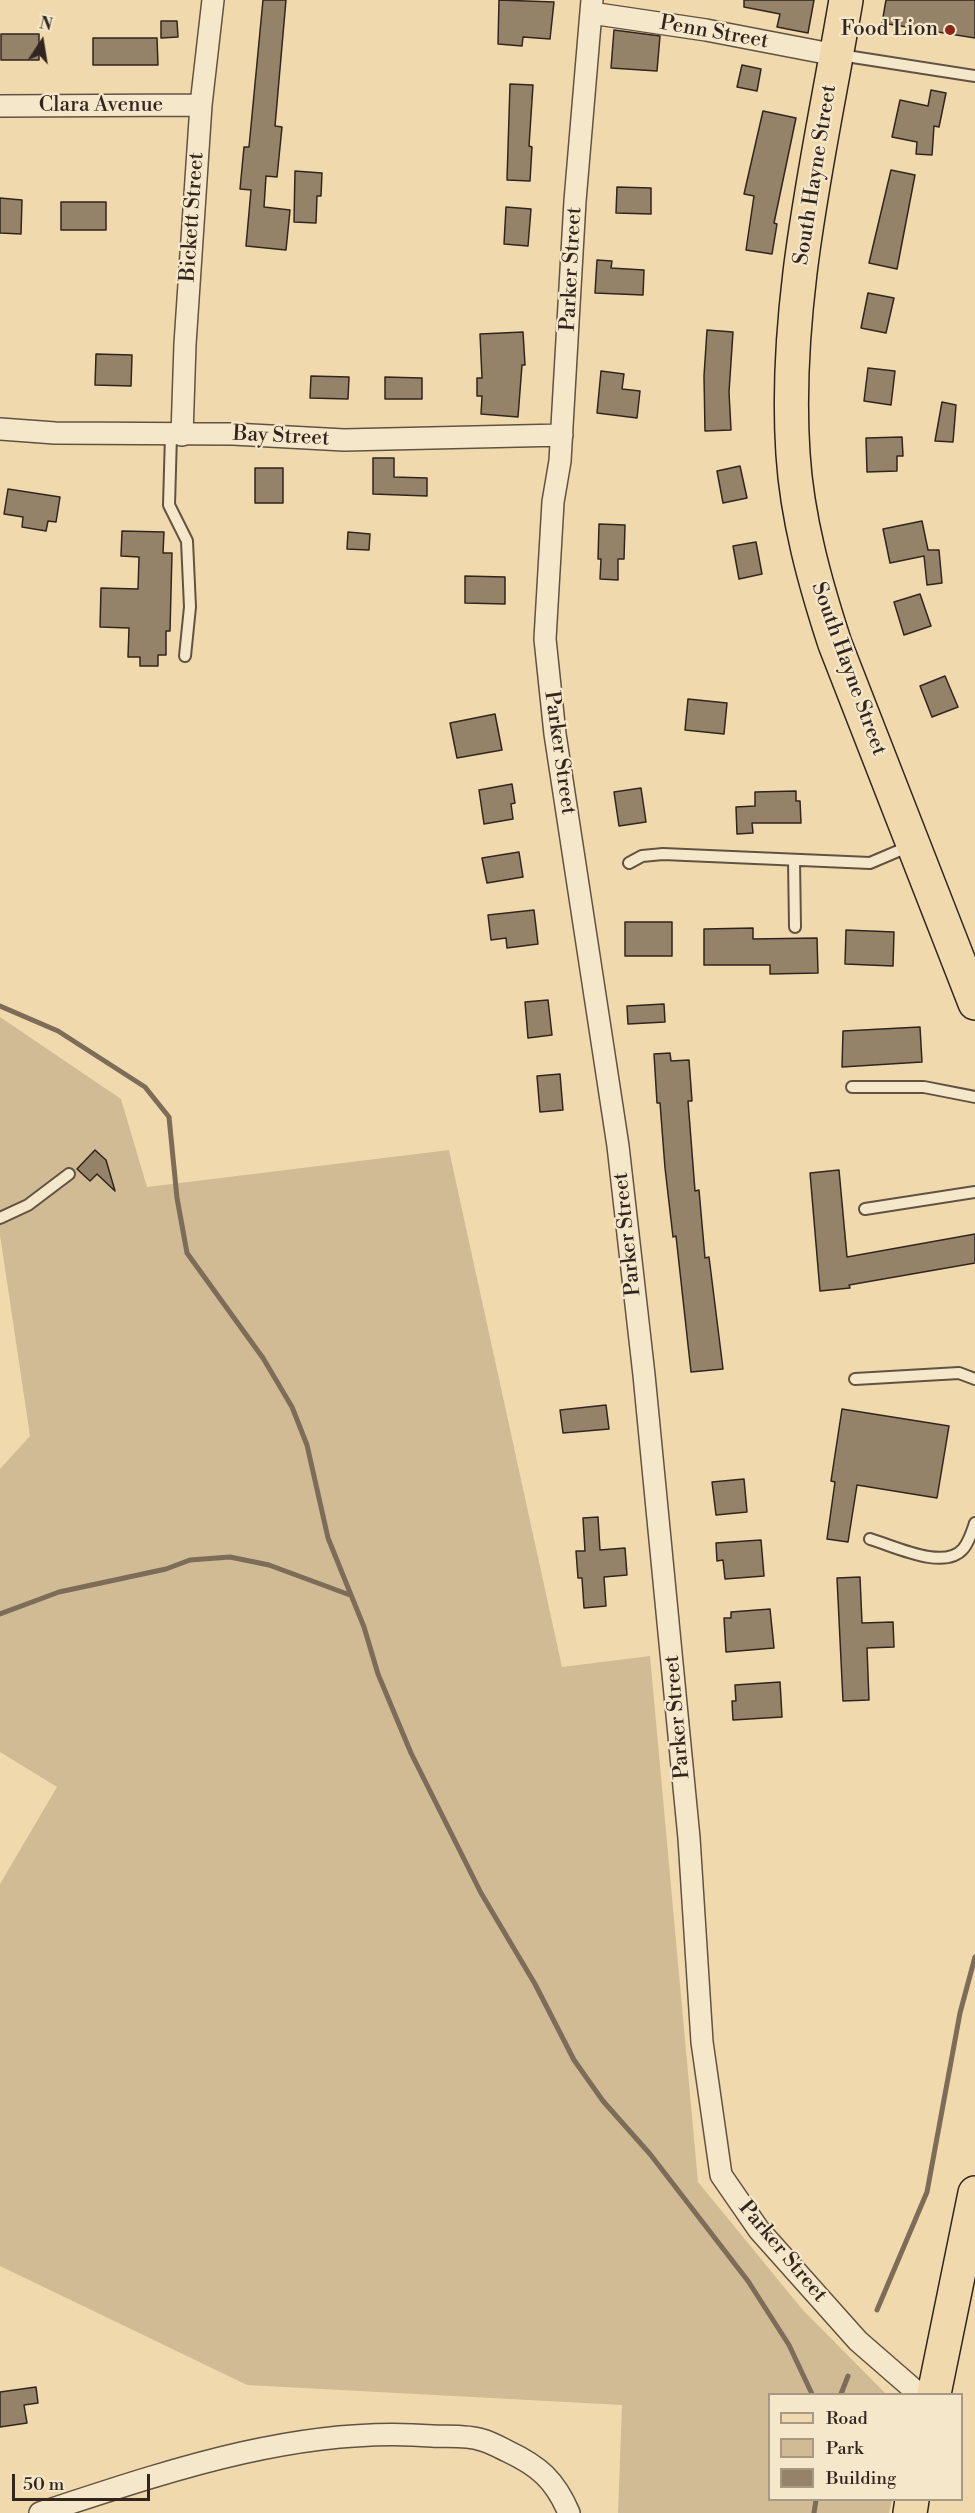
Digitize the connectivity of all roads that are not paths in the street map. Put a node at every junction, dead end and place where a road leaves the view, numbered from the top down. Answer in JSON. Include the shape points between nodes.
{"nodes":[{"id":1,"x":213,"y":0,"type":"edge"},
{"id":2,"x":846,"y":0,"type":"edge"},
{"id":3,"x":592,"y":7,"type":"edge"},
{"id":4,"x":836,"y":55,"type":"junction"},
{"id":5,"x":975,"y":76,"type":"edge"},
{"id":6,"x":201,"y":105,"type":"junction"},
{"id":7,"x":0,"y":106,"type":"edge"},
{"id":8,"x":0,"y":429,"type":"edge"},
{"id":9,"x":176,"y":435,"type":"junction"},
{"id":10,"x":562,"y":435,"type":"junction"},
{"id":11,"x":185,"y":656,"type":"dead end"},
{"id":12,"x":913,"y":845,"type":"junction"},
{"id":13,"x":794,"y":860,"type":"junction"},
{"id":14,"x":629,"y":863,"type":"dead end"},
{"id":15,"x":795,"y":927,"type":"dead end"},
{"id":16,"x":975,"y":1003,"type":"edge"},
{"id":17,"x":852,"y":1087,"type":"dead end"},
{"id":18,"x":975,"y":1097,"type":"edge"},
{"id":19,"x":69,"y":1174,"type":"dead end"},
{"id":20,"x":975,"y":1192,"type":"edge"},
{"id":21,"x":865,"y":1209,"type":"dead end"},
{"id":22,"x":0,"y":1218,"type":"edge"},
{"id":23,"x":855,"y":1379,"type":"dead end"},
{"id":24,"x":975,"y":1379,"type":"edge"},
{"id":25,"x":975,"y":1523,"type":"edge"},
{"id":26,"x":870,"y":1539,"type":"dead end"},
{"id":27,"x":975,"y":2193,"type":"edge"},
{"id":28,"x":918,"y":2393,"type":"edge"},
{"id":29,"x":934,"y":2393,"type":"edge"},
{"id":30,"x":40,"y":2513,"type":"edge"},
{"id":31,"x":569,"y":2513,"type":"edge"}],
"edges":[{"from":1,"to":6,"type":"street","name":"Bickett Street"},
{"from":2,"to":4,"type":"main road","name":"South Hayne Street"},
{"from":3,"to":4,"type":"street","name":"Penn Street"},
{"from":3,"to":10,"type":"street","name":"Parker Street","via":[[575,201]]},
{"from":4,"to":5,"type":"lane"},
{"from":4,"to":12,"type":"main road","name":"South Hayne Street","via":[[797,290],[791,388],[793,456],[804,528],[821,599]]},
{"from":6,"to":7,"type":"street","name":"Clara Avenue"},
{"from":6,"to":9,"type":"street","name":"Bickett Street"},
{"from":8,"to":9,"type":"street","name":"Bay Street"},
{"from":9,"to":10,"type":"street","name":"Bay Street","via":[[344,440]]},
{"from":9,"to":11,"type":"lane","via":[[169,505],[188,541],[190,607]]},
{"from":10,"to":28,"type":"street","name":"Parker Street","via":[[552,502],[545,639],[556,746],[620,1157],[686,1802],[702,2042],[721,2175],[759,2230],[858,2341]]},
{"from":12,"to":13,"type":"lane","via":[[870,863]]},
{"from":12,"to":16,"type":"main road","name":"South Hayne Street"},
{"from":13,"to":14,"type":"lane","via":[[663,854],[642,856]]},
{"from":13,"to":15,"type":"lane"},
{"from":17,"to":18,"type":"lane","via":[[924,1087]]},
{"from":19,"to":22,"type":"lane","via":[[28,1205]]},
{"from":20,"to":21,"type":"lane"},
{"from":23,"to":24,"type":"lane","via":[[959,1373]]},
{"from":25,"to":26,"type":"lane","via":[[962,1550],[948,1559],[932,1558]]},
{"from":27,"to":29,"type":"main road"},
{"from":30,"to":31,"type":"street","via":[[156,2475],[292,2442],[406,2434],[481,2439],[530,2461],[561,2495]]}]}
